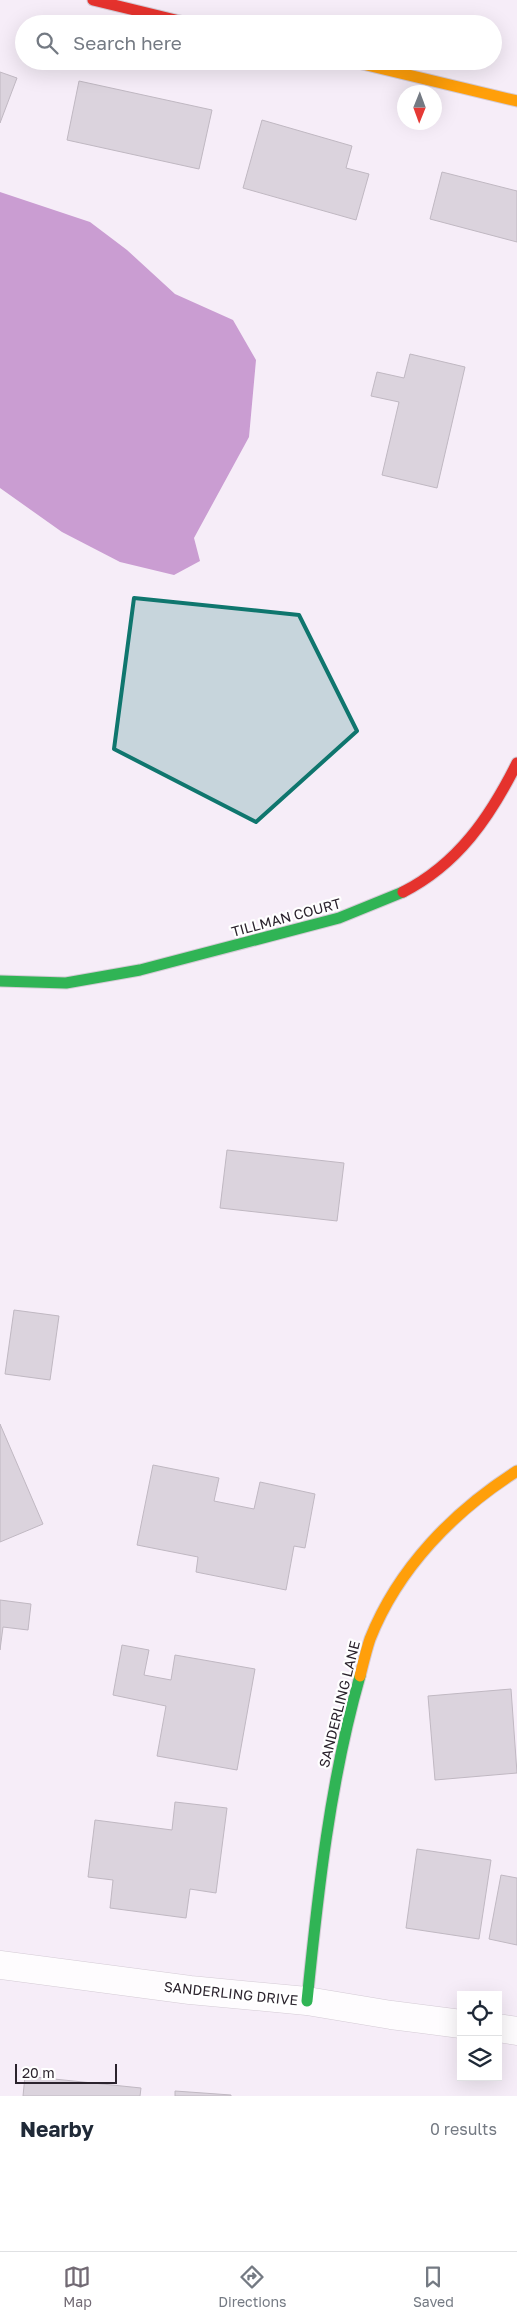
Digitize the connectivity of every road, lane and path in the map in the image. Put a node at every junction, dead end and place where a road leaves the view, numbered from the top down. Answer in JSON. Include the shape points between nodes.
{"nodes":[{"id":1,"x":92,"y":0,"type":"edge"},
{"id":2,"x":154,"y":15,"type":"edge"},
{"id":3,"x":388,"y":70,"type":"edge"},
{"id":4,"x":517,"y":101,"type":"edge"},
{"id":5,"x":517,"y":763,"type":"edge"},
{"id":6,"x":0,"y":981,"type":"edge"},
{"id":7,"x":517,"y":1471,"type":"edge"},
{"id":8,"x":0,"y":1966,"type":"edge"},
{"id":9,"x":307,"y":2001,"type":"junction"},
{"id":10,"x":457,"y":2023,"type":"edge"},
{"id":11,"x":502,"y":2029,"type":"edge"},
{"id":12,"x":517,"y":2031,"type":"edge"}],
"edges":[{"from":1,"to":2,"type":"street"},
{"from":3,"to":4,"type":"street"},
{"from":5,"to":6,"type":"street","name":"TILLMAN COURT","via":[[496,806],[457,854],[429,877],[379,905],[337,920],[125,974],[75,982]]},
{"from":7,"to":9,"type":"street","name":"SANDERLING LANE","via":[[468,1507],[429,1545],[399,1584],[372,1633],[339,1760]]},
{"from":8,"to":9,"type":"street","name":"SANDERLING DRIVE"},
{"from":9,"to":10,"type":"street","name":"SANDERLING DRIVE"},
{"from":11,"to":12,"type":"street"}]}
